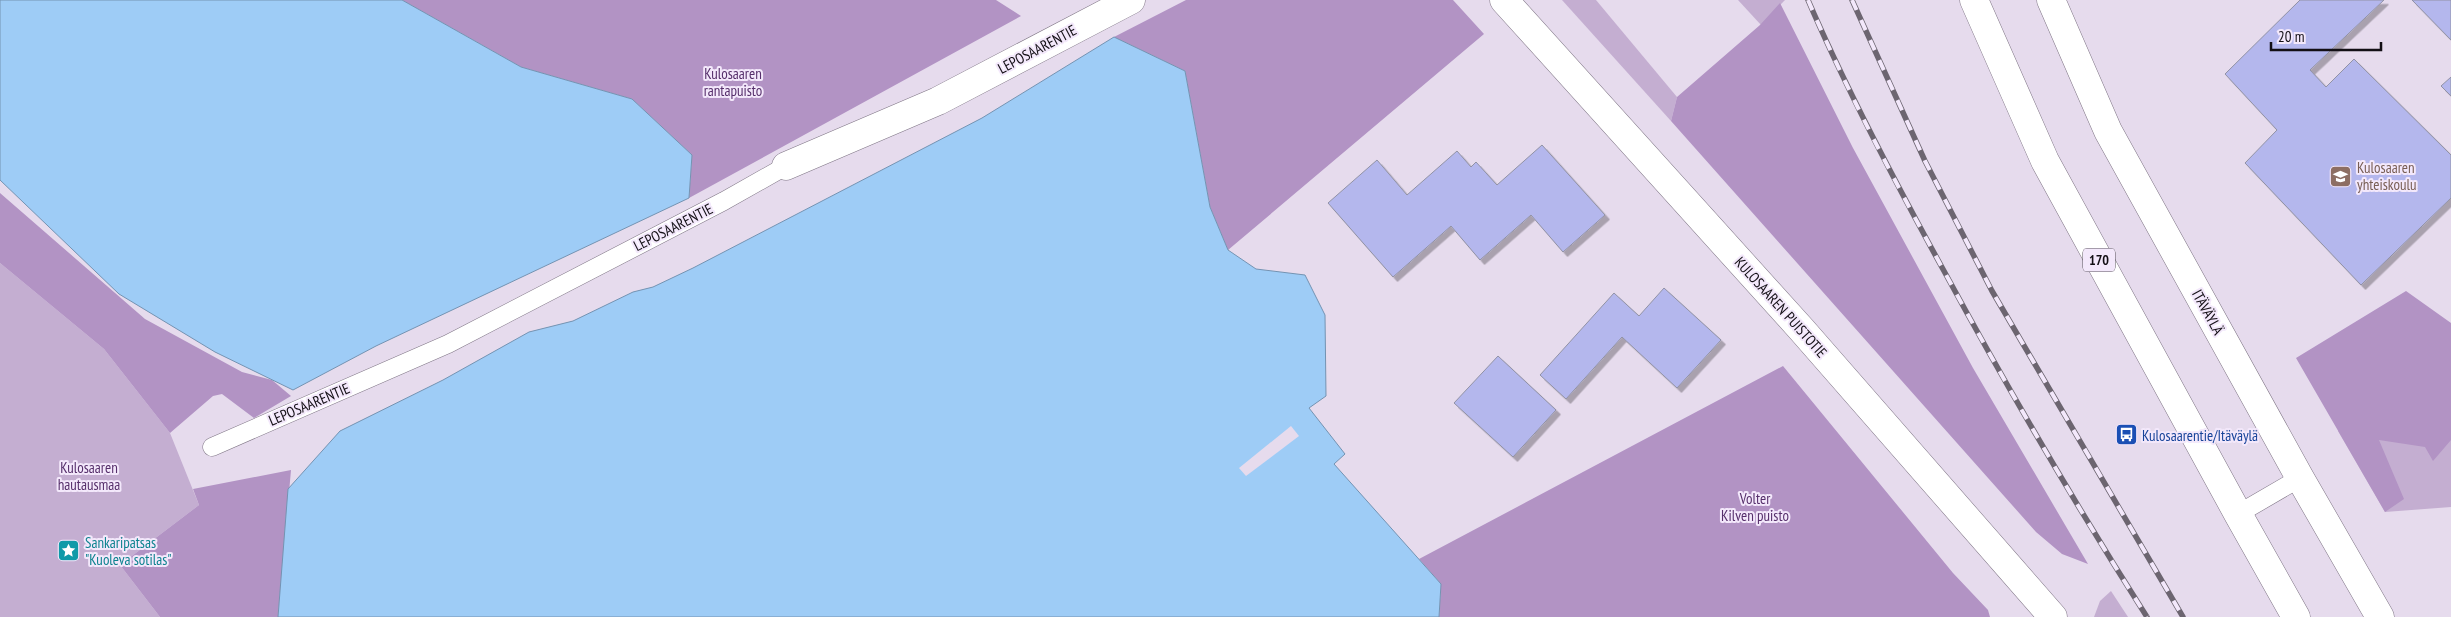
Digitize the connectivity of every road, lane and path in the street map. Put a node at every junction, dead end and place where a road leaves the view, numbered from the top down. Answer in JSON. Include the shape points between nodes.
{"nodes":[{"id":1,"x":1131,"y":0,"type":"edge"},
{"id":2,"x":1504,"y":0,"type":"edge"},
{"id":3,"x":1974,"y":0,"type":"edge"},
{"id":4,"x":2051,"y":0,"type":"edge"},
{"id":5,"x":786,"y":166,"type":"joint"},
{"id":6,"x":212,"y":447,"type":"dead end"},
{"id":7,"x":2300,"y":478,"type":"junction"},
{"id":8,"x":2238,"y":514,"type":"junction"},
{"id":9,"x":2053,"y":617,"type":"edge"},
{"id":10,"x":2296,"y":617,"type":"edge"},
{"id":11,"x":2380,"y":617,"type":"edge"}],
"edges":[{"from":1,"to":5,"type":"main road","name":"LEPOSAARENTIE","via":[[938,101]]},
{"from":2,"to":9,"type":"main road","name":"KULOSAAREN PUISTOTIE","via":[[1795,322]]},
{"from":3,"to":8,"type":"main road","number":"170","via":[[2045,161]]},
{"from":4,"to":7,"type":"main road","name":"ITÄVÄYLÄ","via":[[2108,130]]},
{"from":5,"to":6,"type":"lane","name":"LEPOSAARENTIE","via":[[448,344]]},
{"from":7,"to":8,"type":"lane"},
{"from":7,"to":11,"type":"main road","name":"ITÄVÄYLÄ"},
{"from":8,"to":10,"type":"main road","number":"170"}]}
